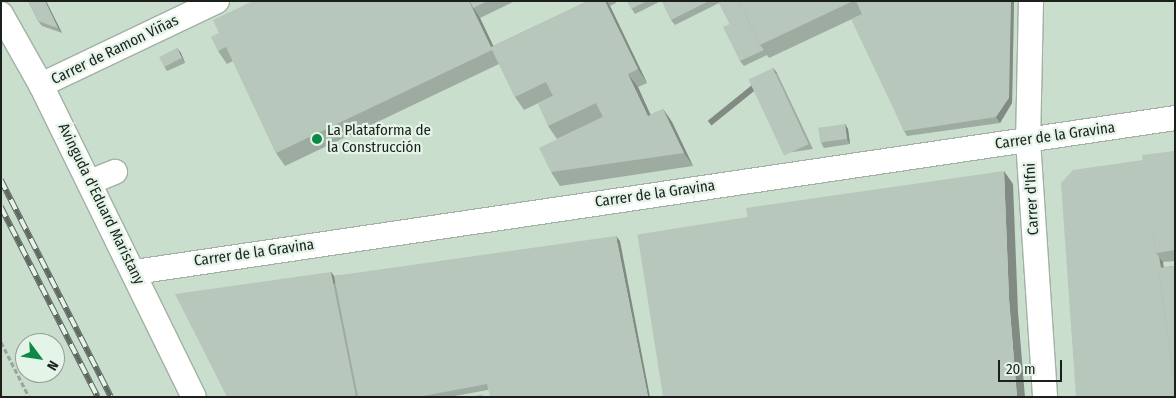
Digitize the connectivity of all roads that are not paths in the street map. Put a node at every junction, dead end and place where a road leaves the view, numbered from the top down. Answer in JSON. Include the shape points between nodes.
{"nodes":[{"id":1,"x":217,"y":1,"type":"edge"},
{"id":2,"x":1031,"y":1,"type":"edge"},
{"id":3,"x":1,"y":14,"type":"edge"},
{"id":4,"x":41,"y":85,"type":"junction"},
{"id":5,"x":1175,"y":118,"type":"edge"},
{"id":6,"x":1028,"y":140,"type":"junction"},
{"id":7,"x":115,"y":172,"type":"dead end"},
{"id":8,"x":90,"y":182,"type":"junction"},
{"id":9,"x":135,"y":272,"type":"junction"},
{"id":10,"x":194,"y":397,"type":"edge"},
{"id":11,"x":1045,"y":397,"type":"edge"}],
"edges":[{"from":1,"to":4,"type":"street","name":"Carrer de Ramon Viñas"},
{"from":2,"to":6,"type":"street","name":"Carrer d'Ifni"},
{"from":3,"to":4,"type":"street","name":"Avinguda d'Eduard Maristany"},
{"from":4,"to":8,"type":"street","name":"Avinguda d'Eduard Maristany"},
{"from":5,"to":6,"type":"street","name":"Carrer de la Gravina"},
{"from":6,"to":9,"type":"street","name":"Carrer de la Gravina"},
{"from":6,"to":11,"type":"street","name":"Carrer d'Ifni"},
{"from":7,"to":8,"type":"street"},
{"from":8,"to":9,"type":"street","name":"Avinguda d'Eduard Maristany"},
{"from":9,"to":10,"type":"street","name":"Avinguda d'Eduard Maristany"}]}
